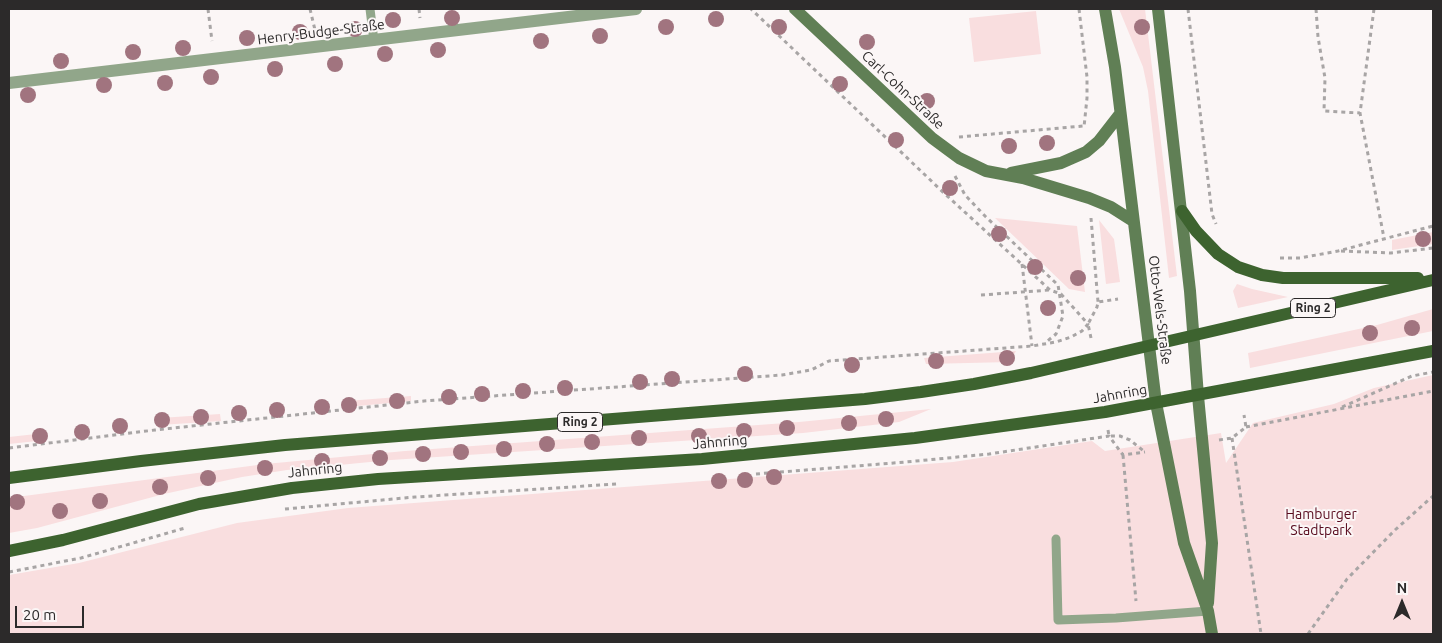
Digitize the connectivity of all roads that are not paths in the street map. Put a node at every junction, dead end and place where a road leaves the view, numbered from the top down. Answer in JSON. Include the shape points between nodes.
{"nodes":[{"id":1,"x":370,"y":9,"type":"edge"},
{"id":2,"x":636,"y":9,"type":"edge"},
{"id":3,"x":796,"y":9,"type":"edge"},
{"id":4,"x":1105,"y":9,"type":"edge"},
{"id":5,"x":1158,"y":9,"type":"edge"},
{"id":6,"x":374,"y":41,"type":"junction"},
{"id":7,"x":9,"y":83,"type":"edge"},
{"id":8,"x":1120,"y":114,"type":"junction"},
{"id":9,"x":1002,"y":174,"type":"junction"},
{"id":10,"x":1182,"y":211,"type":"junction"},
{"id":11,"x":1134,"y":221,"type":"junction"},
{"id":12,"x":1433,"y":279,"type":"edge"},
{"id":13,"x":1193,"y":336,"type":"junction"},
{"id":14,"x":1149,"y":346,"type":"junction"},
{"id":15,"x":1433,"y":351,"type":"edge"},
{"id":16,"x":1198,"y":396,"type":"junction"},
{"id":17,"x":1156,"y":403,"type":"junction"},
{"id":18,"x":9,"y":478,"type":"edge"},
{"id":19,"x":1056,"y":539,"type":"dead end"},
{"id":20,"x":9,"y":551,"type":"edge"},
{"id":21,"x":1208,"y":611,"type":"junction"},
{"id":22,"x":1212,"y":634,"type":"edge"}],
"edges":[{"from":1,"to":6,"type":"lane"},
{"from":2,"to":6,"type":"street","name":"Henry-Budge-Straße"},
{"from":3,"to":9,"type":"street","name":"Carl-Cohn-Straße","via":[[944,148],[973,166]]},
{"from":4,"to":8,"type":"street","name":"Otto-Wels-Straße"},
{"from":5,"to":10,"type":"street","name":"Otto-Wels-Straße"},
{"from":6,"to":7,"type":"street","name":"Henry-Budge-Straße"},
{"from":8,"to":9,"type":"street","name":"Carl-Cohn-Straße","via":[[1086,152],[1060,163]]},
{"from":8,"to":11,"type":"street","name":"Otto-Wels-Straße"},
{"from":9,"to":11,"type":"street","name":"Carl-Cohn-Straße","via":[[1089,198]]},
{"from":10,"to":12,"type":"main road","via":[[1218,254],[1238,267],[1262,275]]},
{"from":10,"to":13,"type":"street","name":"Otto-Wels-Straße"},
{"from":11,"to":14,"type":"street","name":"Otto-Wels-Straße"},
{"from":12,"to":13,"type":"main road","name":"Jahnring","number":"Ring 2"},
{"from":13,"to":14,"type":"main road","name":"Jahnring","number":"Ring 2"},
{"from":13,"to":16,"type":"street","name":"Otto-Wels-Straße"},
{"from":14,"to":17,"type":"street","name":"Otto-Wels-Straße"},
{"from":14,"to":18,"type":"main road","name":"Jahnring","number":"Ring 2","via":[[974,384],[865,399],[285,445]]},
{"from":15,"to":16,"type":"main road","name":"Jahnring"},
{"from":16,"to":17,"type":"main road","name":"Jahnring"},
{"from":16,"to":21,"type":"street","name":"Otto-Wels-Straße","via":[[1212,543]]},
{"from":17,"to":20,"type":"main road","name":"Jahnring","via":[[915,438],[702,459],[378,479],[292,488],[199,504]]},
{"from":17,"to":21,"type":"street","name":"Otto-Wels-Straße","via":[[1184,543]]},
{"from":19,"to":21,"type":"lane","via":[[1058,620]]},
{"from":21,"to":22,"type":"street","name":"Otto-Wels-Straße"}]}
